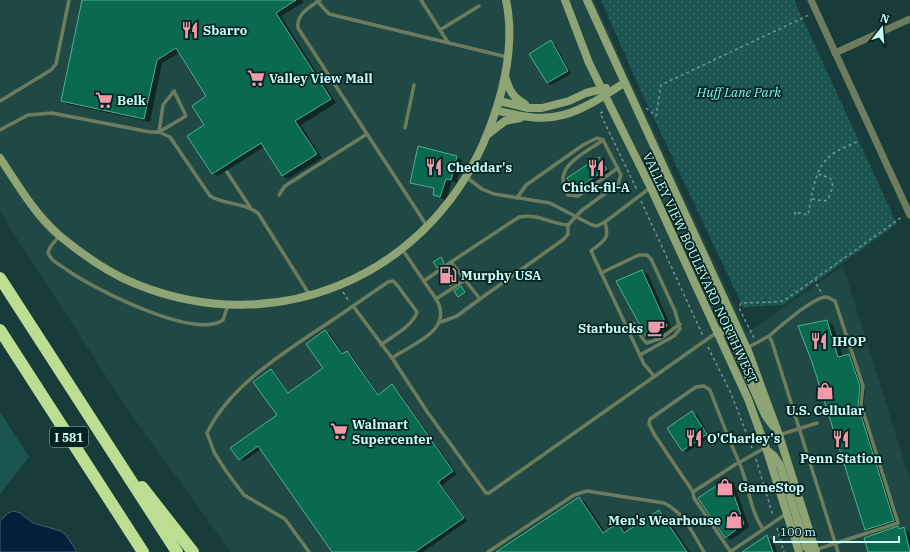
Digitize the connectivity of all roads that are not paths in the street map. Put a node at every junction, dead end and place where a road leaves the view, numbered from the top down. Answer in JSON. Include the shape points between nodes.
{"nodes":[{"id":1,"x":69,"y":0,"type":"edge"},
{"id":2,"x":318,"y":0,"type":"edge"},
{"id":3,"x":420,"y":0,"type":"edge"},
{"id":4,"x":506,"y":0,"type":"edge"},
{"id":5,"x":565,"y":0,"type":"edge"},
{"id":6,"x":587,"y":0,"type":"edge"},
{"id":7,"x":811,"y":0,"type":"edge"},
{"id":8,"x":480,"y":6,"type":"dead end"},
{"id":9,"x":910,"y":19,"type":"edge"},
{"id":10,"x":440,"y":30,"type":"junction"},
{"id":11,"x":447,"y":41,"type":"junction"},
{"id":12,"x":835,"y":53,"type":"junction"},
{"id":13,"x":507,"y":57,"type":"junction"},
{"id":14,"x":505,"y":73,"type":"junction"},
{"id":15,"x":624,"y":83,"type":"junction"},
{"id":16,"x":414,"y":85,"type":"dead end"},
{"id":17,"x":603,"y":92,"type":"junction"},
{"id":18,"x":0,"y":101,"type":"edge"},
{"id":19,"x":498,"y":101,"type":"junction"},
{"id":20,"x":538,"y":108,"type":"junction"},
{"id":21,"x":496,"y":110,"type":"junction"},
{"id":22,"x":525,"y":117,"type":"junction"},
{"id":23,"x":405,"y":128,"type":"dead end"},
{"id":24,"x":0,"y":130,"type":"edge"},
{"id":25,"x":159,"y":132,"type":"junction"},
{"id":26,"x":367,"y":134,"type":"junction"},
{"id":27,"x":487,"y":134,"type":"junction"},
{"id":28,"x":603,"y":140,"type":"junction"},
{"id":29,"x":0,"y":158,"type":"edge"},
{"id":30,"x":618,"y":168,"type":"junction"},
{"id":31,"x":227,"y":172,"type":"dead end"},
{"id":32,"x":466,"y":177,"type":"junction"},
{"id":33,"x":651,"y":188,"type":"junction"},
{"id":34,"x":279,"y":195,"type":"dead end"},
{"id":35,"x":517,"y":198,"type":"junction"},
{"id":36,"x":908,"y":203,"type":"edge"},
{"id":37,"x":250,"y":208,"type":"junction"},
{"id":38,"x":910,"y":215,"type":"edge"},
{"id":39,"x":576,"y":216,"type":"junction"},
{"id":40,"x":605,"y":222,"type":"junction"},
{"id":41,"x":568,"y":225,"type":"junction"},
{"id":42,"x":427,"y":226,"type":"junction"},
{"id":43,"x":60,"y":236,"type":"junction"},
{"id":44,"x":402,"y":249,"type":"junction"},
{"id":45,"x":451,"y":262,"type":"junction"},
{"id":46,"x":601,"y":273,"type":"junction"},
{"id":47,"x":0,"y":278,"type":"edge"},
{"id":48,"x":465,"y":280,"type":"junction"},
{"id":49,"x":424,"y":281,"type":"junction"},
{"id":50,"x":310,"y":297,"type":"junction"},
{"id":51,"x":436,"y":299,"type":"junction"},
{"id":52,"x":480,"y":300,"type":"junction"},
{"id":53,"x":228,"y":305,"type":"junction"},
{"id":54,"x":353,"y":306,"type":"junction"},
{"id":55,"x":440,"y":322,"type":"junction"},
{"id":56,"x":680,"y":324,"type":"junction"},
{"id":57,"x":626,"y":326,"type":"junction"},
{"id":58,"x":0,"y":330,"type":"edge"},
{"id":59,"x":717,"y":332,"type":"junction"},
{"id":60,"x":769,"y":336,"type":"junction"},
{"id":61,"x":381,"y":345,"type":"junction"},
{"id":62,"x":747,"y":348,"type":"junction"},
{"id":63,"x":640,"y":355,"type":"junction"},
{"id":64,"x":392,"y":358,"type":"junction"},
{"id":65,"x":654,"y":376,"type":"junction"},
{"id":66,"x":817,"y":423,"type":"dead end"},
{"id":67,"x":799,"y":428,"type":"junction"},
{"id":68,"x":779,"y":435,"type":"junction"},
{"id":69,"x":103,"y":437,"type":"junction"},
{"id":70,"x":767,"y":449,"type":"junction"},
{"id":71,"x":739,"y":462,"type":"junction"},
{"id":72,"x":693,"y":492,"type":"junction"},
{"id":73,"x":787,"y":513,"type":"junction"},
{"id":74,"x":763,"y":529,"type":"junction"},
{"id":75,"x":836,"y":544,"type":"junction"},
{"id":76,"x":141,"y":549,"type":"edge"},
{"id":77,"x":815,"y":551,"type":"edge"},
{"id":78,"x":177,"y":552,"type":"edge"},
{"id":79,"x":193,"y":552,"type":"edge"},
{"id":80,"x":310,"y":552,"type":"edge"},
{"id":81,"x":488,"y":552,"type":"edge"},
{"id":82,"x":704,"y":552,"type":"edge"},
{"id":83,"x":730,"y":552,"type":"edge"},
{"id":84,"x":799,"y":552,"type":"edge"},
{"id":85,"x":838,"y":552,"type":"edge"}],
"edges":[{"from":1,"to":18,"type":"lane","via":[[56,64]]},
{"from":2,"to":11,"type":"lane","via":[[329,14]]},
{"from":2,"to":26,"type":"lane","via":[[299,18],[298,28]]},
{"from":3,"to":10,"type":"lane"},
{"from":4,"to":13,"type":"main road","via":[[509,22]]},
{"from":5,"to":17,"type":"main road","name":"VALLEY VIEW BOULEVARD NORTHWEST"},
{"from":6,"to":15,"type":"main road","name":"VALLEY VIEW BOULEVARD NORTHWEST"},
{"from":7,"to":12,"type":"street"},
{"from":8,"to":10,"type":"lane"},
{"from":9,"to":12,"type":"street"},
{"from":10,"to":11,"type":"lane"},
{"from":11,"to":13,"type":"lane"},
{"from":12,"to":36,"type":"street"},
{"from":13,"to":14,"type":"main road"},
{"from":14,"to":19,"type":"main road"},
{"from":14,"to":20,"type":"main road","via":[[516,100]]},
{"from":15,"to":17,"type":"main road"},
{"from":15,"to":62,"type":"main road","name":"VALLEY VIEW BOULEVARD NORTHWEST"},
{"from":16,"to":23,"type":"lane"},
{"from":17,"to":20,"type":"main road","via":[[586,92],[555,106]]},
{"from":17,"to":22,"type":"main road","via":[[585,108],[573,113],[541,118]]},
{"from":17,"to":33,"type":"main road","name":"VALLEY VIEW BOULEVARD NORTHWEST"},
{"from":19,"to":20,"type":"main road"},
{"from":19,"to":21,"type":"main road"},
{"from":21,"to":22,"type":"main road"},
{"from":21,"to":27,"type":"main road"},
{"from":22,"to":27,"type":"main road","via":[[505,121]]},
{"from":24,"to":25,"type":"lane","via":[[28,115],[52,113]]},
{"from":25,"to":25,"type":"lane","via":[[163,105],[174,91],[186,116]]},
{"from":25,"to":37,"type":"lane","via":[[170,137],[210,196]]},
{"from":26,"to":34,"type":"lane","via":[[285,186]]},
{"from":26,"to":42,"type":"lane"},
{"from":27,"to":32,"type":"main road"},
{"from":28,"to":30,"type":"lane"},
{"from":28,"to":30,"type":"lane","via":[[564,171],[564,188],[568,195],[578,196]]},
{"from":28,"to":35,"type":"lane","via":[[597,138],[583,145],[532,180]]},
{"from":29,"to":43,"type":"main road","via":[[25,196]]},
{"from":30,"to":39,"type":"lane","via":[[621,175],[618,184]]},
{"from":31,"to":37,"type":"lane"},
{"from":32,"to":35,"type":"lane","via":[[494,194]]},
{"from":32,"to":42,"type":"main road","via":[[445,207]]},
{"from":33,"to":40,"type":"lane"},
{"from":33,"to":59,"type":"main road","name":"VALLEY VIEW BOULEVARD NORTHWEST"},
{"from":35,"to":39,"type":"lane","via":[[550,202]]},
{"from":36,"to":38,"type":"street"},
{"from":37,"to":50,"type":"lane","via":[[258,213]]},
{"from":39,"to":40,"type":"lane","via":[[592,226]]},
{"from":39,"to":41,"type":"lane"},
{"from":40,"to":46,"type":"lane","via":[[607,238],[591,251]]},
{"from":41,"to":45,"type":"lane","via":[[527,215],[520,217]]},
{"from":41,"to":52,"type":"lane","via":[[568,234],[564,239]]},
{"from":42,"to":44,"type":"main road"},
{"from":43,"to":53,"type":"main road","via":[[97,264],[135,284],[177,298]]},
{"from":43,"to":53,"type":"lane","via":[[50,246],[48,252],[51,259],[96,289],[119,300],[167,317],[209,325],[219,324],[223,320]]},
{"from":44,"to":49,"type":"lane"},
{"from":44,"to":50,"type":"main road","via":[[374,268],[334,289]]},
{"from":45,"to":48,"type":"lane"},
{"from":45,"to":49,"type":"lane"},
{"from":46,"to":56,"type":"lane","via":[[639,255],[647,255]]},
{"from":46,"to":57,"type":"lane"},
{"from":47,"to":69,"type":"highway","number":"I 581"},
{"from":48,"to":51,"type":"lane"},
{"from":48,"to":52,"type":"lane"},
{"from":49,"to":51,"type":"lane"},
{"from":50,"to":53,"type":"main road","via":[[277,303]]},
{"from":51,"to":55,"type":"lane","via":[[442,309]]},
{"from":52,"to":55,"type":"lane","via":[[457,316]]},
{"from":54,"to":61,"type":"lane"},
{"from":54,"to":61,"type":"lane","via":[[393,281],[417,312],[415,319]]},
{"from":54,"to":80,"type":"lane","via":[[251,378],[215,418],[208,433],[214,452],[244,495],[285,519]]},
{"from":55,"to":64,"type":"lane","via":[[422,340]]},
{"from":56,"to":57,"type":"lane","via":[[661,338],[647,343],[633,323]]},
{"from":56,"to":63,"type":"lane","via":[[680,329],[674,336]]},
{"from":57,"to":63,"type":"lane"},
{"from":58,"to":76,"type":"highway","number":"I 581"},
{"from":59,"to":65,"type":"lane"},
{"from":59,"to":68,"type":"main road","via":[[725,331],[730,335],[765,415]]},
{"from":59,"to":70,"type":"main road","name":"VALLEY VIEW BOULEVARD NORTHWEST","via":[[748,399]]},
{"from":60,"to":62,"type":"lane"},
{"from":60,"to":67,"type":"lane"},
{"from":60,"to":75,"type":"lane","via":[[804,308],[827,297],[834,301],[863,386],[861,405],[898,523]]},
{"from":61,"to":64,"type":"lane"},
{"from":62,"to":68,"type":"main road","name":"VALLEY VIEW BOULEVARD NORTHWEST"},
{"from":63,"to":65,"type":"lane"},
{"from":64,"to":65,"type":"lane","via":[[486,493],[568,439]]},
{"from":66,"to":67,"type":"lane"},
{"from":67,"to":68,"type":"lane"},
{"from":67,"to":75,"type":"lane"},
{"from":68,"to":77,"type":"main road","name":"VALLEY VIEW BOULEVARD NORTHWEST"},
{"from":69,"to":78,"type":"highway","number":"I 581"},
{"from":69,"to":79,"type":"highway"},
{"from":70,"to":71,"type":"lane"},
{"from":70,"to":73,"type":"main road","name":"VALLEY VIEW BOULEVARD NORTHWEST"},
{"from":70,"to":77,"type":"main road","via":[[780,466],[806,547],[810,551]]},
{"from":71,"to":72,"type":"lane"},
{"from":71,"to":72,"type":"lane","via":[[710,390],[704,386],[696,387],[650,419],[649,424]]},
{"from":71,"to":74,"type":"lane","via":[[756,519]]},
{"from":72,"to":83,"type":"lane","via":[[694,498]]},
{"from":73,"to":74,"type":"lane"},
{"from":73,"to":84,"type":"main road","name":"VALLEY VIEW BOULEVARD NORTHWEST"},
{"from":74,"to":83,"type":"lane"},
{"from":75,"to":77,"type":"lane"},
{"from":75,"to":85,"type":"lane"},
{"from":81,"to":82,"type":"lane","via":[[574,495],[587,491],[664,503],[674,507],[686,521]]}]}
